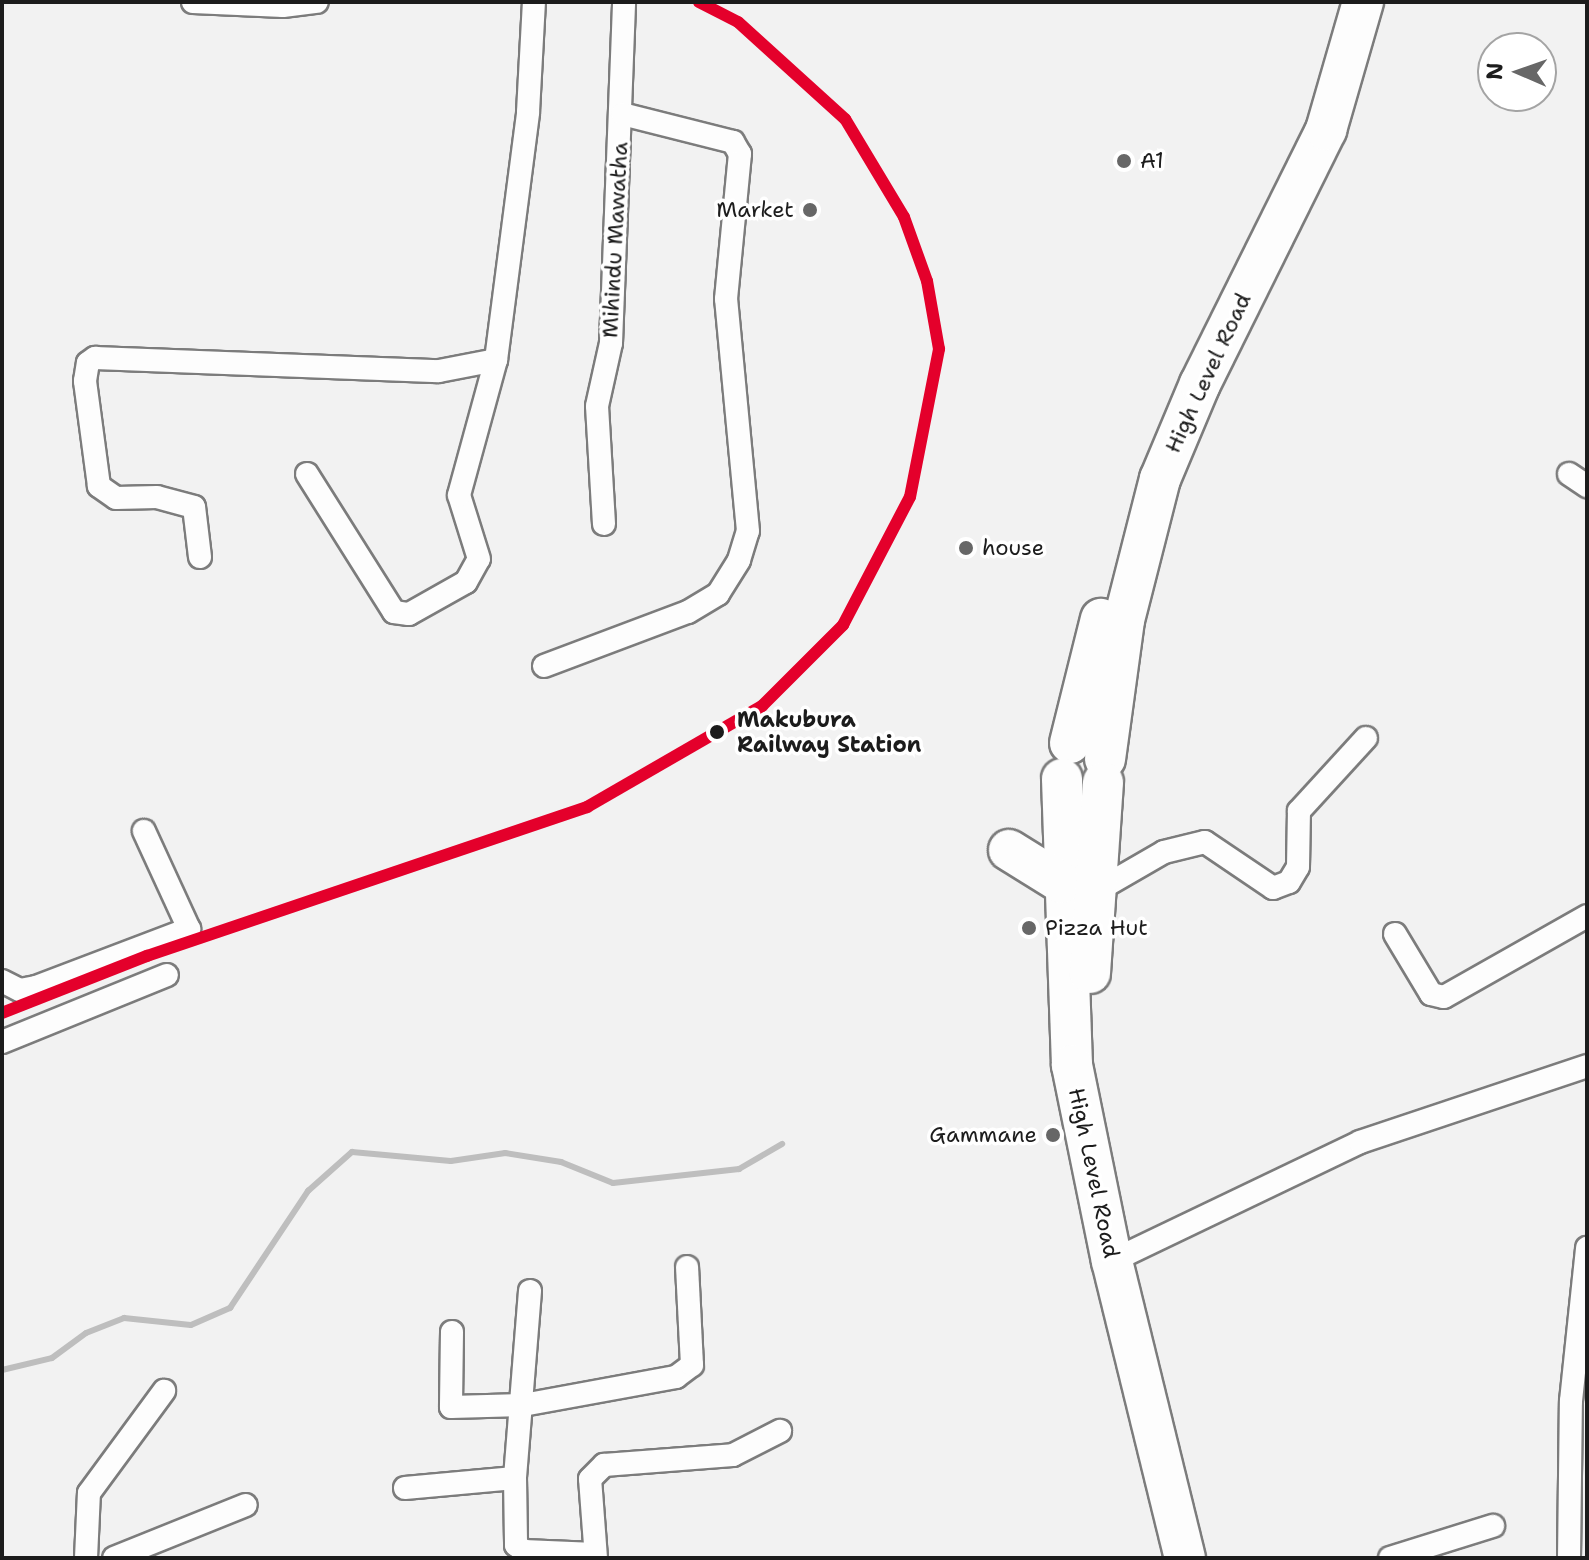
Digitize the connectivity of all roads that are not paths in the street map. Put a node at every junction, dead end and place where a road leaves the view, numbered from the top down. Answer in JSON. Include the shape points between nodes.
{"nodes":[{"id":1,"x":193,"y":2,"type":"edge"},
{"id":2,"x":317,"y":2,"type":"edge"},
{"id":3,"x":534,"y":2,"type":"edge"},
{"id":4,"x":624,"y":2,"type":"edge"},
{"id":5,"x":1343,"y":2,"type":"edge"},
{"id":6,"x":1363,"y":2,"type":"edge"},
{"id":7,"x":622,"y":114,"type":"junction"},
{"id":8,"x":496,"y":360,"type":"junction"},
{"id":9,"x":307,"y":474,"type":"dead end"},
{"id":10,"x":604,"y":524,"type":"dead end"},
{"id":11,"x":200,"y":557,"type":"dead end"},
{"id":12,"x":544,"y":666,"type":"dead end"},
{"id":13,"x":1366,"y":738,"type":"dead end"},
{"id":14,"x":1085,"y":766,"type":"junction"},
{"id":15,"x":144,"y":831,"type":"dead end"},
{"id":16,"x":1009,"y":850,"type":"dead end"},
{"id":17,"x":1078,"y":888,"type":"junction"},
{"id":18,"x":1587,"y":916,"type":"edge"},
{"id":19,"x":1395,"y":934,"type":"dead end"},
{"id":20,"x":167,"y":975,"type":"dead end"},
{"id":21,"x":2,"y":981,"type":"edge"},
{"id":22,"x":2,"y":1042,"type":"edge"},
{"id":23,"x":1587,"y":1066,"type":"edge"},
{"id":24,"x":1587,"y":1248,"type":"edge"},
{"id":25,"x":1119,"y":1257,"type":"junction"},
{"id":26,"x":687,"y":1267,"type":"dead end"},
{"id":27,"x":530,"y":1291,"type":"dead end"},
{"id":28,"x":452,"y":1332,"type":"dead end"},
{"id":29,"x":164,"y":1391,"type":"dead end"},
{"id":30,"x":1579,"y":1402,"type":"edge"},
{"id":31,"x":523,"y":1405,"type":"junction"},
{"id":32,"x":780,"y":1431,"type":"dead end"},
{"id":33,"x":515,"y":1478,"type":"junction"},
{"id":34,"x":405,"y":1488,"type":"dead end"},
{"id":35,"x":246,"y":1505,"type":"dead end"},
{"id":36,"x":1493,"y":1526,"type":"dead end"},
{"id":37,"x":595,"y":1556,"type":"edge"},
{"id":38,"x":86,"y":1558,"type":"edge"},
{"id":39,"x":114,"y":1558,"type":"edge"},
{"id":40,"x":1185,"y":1558,"type":"edge"},
{"id":41,"x":1198,"y":1558,"type":"edge"},
{"id":42,"x":1390,"y":1558,"type":"edge"},
{"id":43,"x":1569,"y":1558,"type":"edge"}],
"edges":[{"from":1,"to":2,"type":"street"},
{"from":3,"to":8,"type":"street","via":[[528,112]]},
{"from":4,"to":7,"type":"street","name":"Mihindu Mawatha"},
{"from":5,"to":14,"type":"highway","name":"High Level Road","via":[[1303,126],[1146,462],[1118,546]]},
{"from":6,"to":14,"type":"highway","name":"High Level Road","via":[[1326,130],[1200,384],[1160,479]]},
{"from":7,"to":10,"type":"street","name":"Mihindu Mawatha","via":[[611,343],[597,406]]},
{"from":7,"to":12,"type":"street","via":[[733,142],[740,154],[726,299],[748,531],[739,560],[718,594],[688,612]]},
{"from":8,"to":9,"type":"street","via":[[459,495],[479,559],[466,582],[409,614],[394,612]]},
{"from":8,"to":11,"type":"street","via":[[439,371],[91,360],[85,381],[99,486],[116,498],[157,497],[194,507]]},
{"from":13,"to":17,"type":"street","via":[[1299,811],[1298,867],[1289,882],[1273,888],[1205,842],[1164,852]]},
{"from":14,"to":17,"type":"highway","name":"High Level Road"},
{"from":15,"to":21,"type":"street","via":[[189,929],[36,987],[20,990]]},
{"from":16,"to":17,"type":"highway"},
{"from":17,"to":25,"type":"highway","name":"High Level Road","via":[[1072,1065]]},
{"from":18,"to":19,"type":"street","via":[[1444,997],[1431,994]]},
{"from":20,"to":22,"type":"street"},
{"from":23,"to":25,"type":"street","via":[[1360,1142]]},
{"from":24,"to":30,"type":"street"},
{"from":25,"to":40,"type":"highway","name":"High Level Road"},
{"from":25,"to":41,"type":"highway","name":"High Level Road"},
{"from":26,"to":31,"type":"street","via":[[692,1365],[676,1377]]},
{"from":27,"to":31,"type":"street"},
{"from":28,"to":31,"type":"street","via":[[451,1407]]},
{"from":29,"to":38,"type":"street","via":[[89,1493]]},
{"from":30,"to":43,"type":"street"},
{"from":31,"to":33,"type":"street"},
{"from":32,"to":37,"type":"street","via":[[733,1455],[604,1465],[590,1479]]},
{"from":33,"to":34,"type":"street"},
{"from":33,"to":37,"type":"street","via":[[516,1545],[524,1551]]},
{"from":35,"to":39,"type":"street"},
{"from":36,"to":42,"type":"street"}]}
